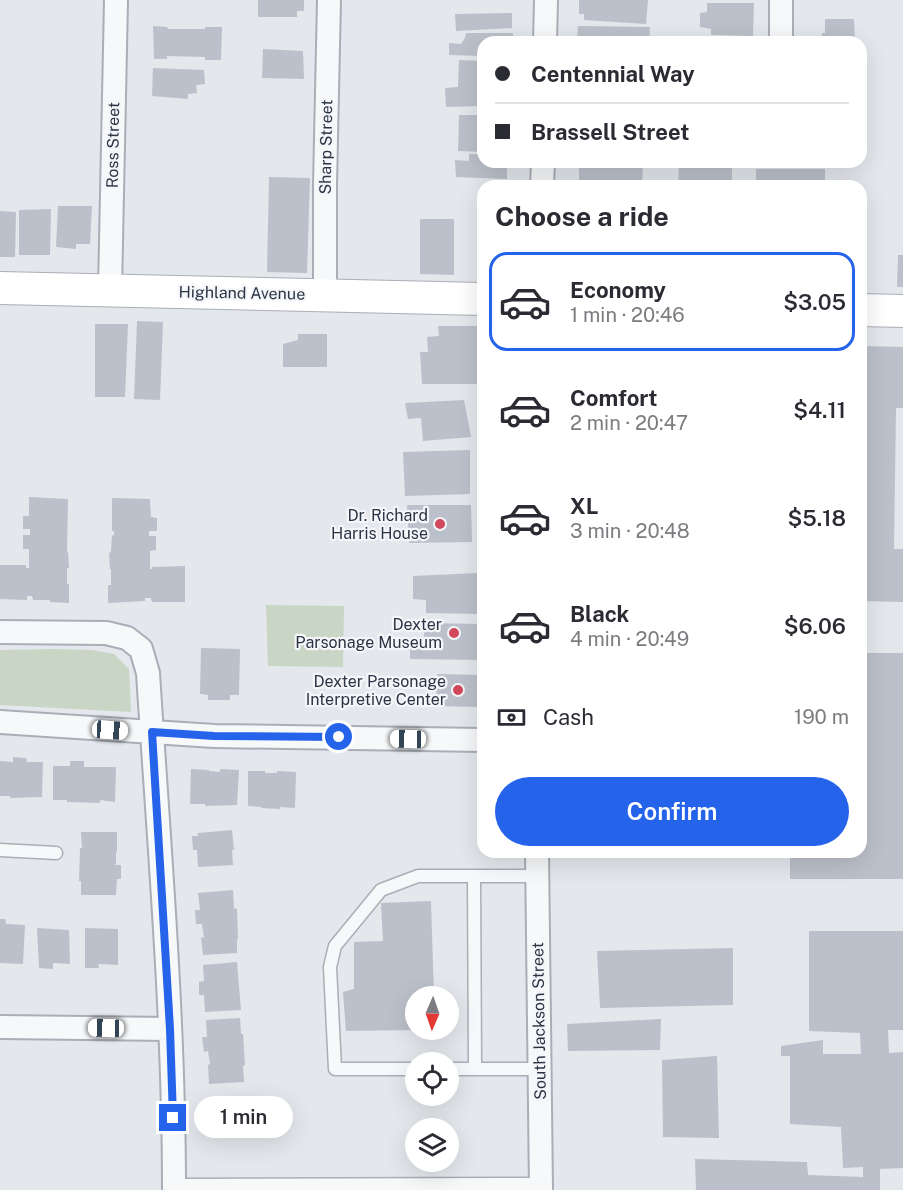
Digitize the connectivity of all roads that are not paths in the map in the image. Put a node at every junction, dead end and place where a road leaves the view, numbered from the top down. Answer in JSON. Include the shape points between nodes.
{"nodes":[{"id":1,"x":116,"y":0,"type":"edge"},
{"id":2,"x":329,"y":0,"type":"edge"},
{"id":3,"x":546,"y":0,"type":"edge"},
{"id":4,"x":782,"y":0,"type":"edge"},
{"id":5,"x":545,"y":36,"type":"edge"},
{"id":6,"x":781,"y":36,"type":"edge"},
{"id":7,"x":0,"y":288,"type":"edge"},
{"id":8,"x":110,"y":290,"type":"junction"},
{"id":9,"x":325,"y":295,"type":"junction"},
{"id":10,"x":477,"y":299,"type":"edge"},
{"id":11,"x":867,"y":310,"type":"edge"},
{"id":12,"x":903,"y":311,"type":"edge"},
{"id":13,"x":0,"y":632,"type":"edge"},
{"id":14,"x":0,"y":722,"type":"edge"},
{"id":15,"x":152,"y":732,"type":"junction"},
{"id":16,"x":477,"y":740,"type":"edge"},
{"id":17,"x":0,"y":850,"type":"edge"},
{"id":18,"x":56,"y":853,"type":"dead end"},
{"id":19,"x":537,"y":858,"type":"edge"},
{"id":20,"x":474,"y":876,"type":"junction"},
{"id":21,"x":537,"y":876,"type":"junction"},
{"id":22,"x":0,"y":1027,"type":"edge"},
{"id":23,"x":170,"y":1029,"type":"junction"},
{"id":24,"x":405,"y":1069,"type":"edge"},
{"id":25,"x":459,"y":1069,"type":"edge"},
{"id":26,"x":475,"y":1069,"type":"junction"},
{"id":27,"x":540,"y":1069,"type":"junction"},
{"id":28,"x":470,"y":1187,"type":"edge"},
{"id":29,"x":541,"y":1187,"type":"edge"},
{"id":30,"x":174,"y":1188,"type":"edge"}],
"edges":[{"from":1,"to":8,"type":"street","name":"Ross Street"},
{"from":2,"to":9,"type":"street","name":"Sharp Street"},
{"from":3,"to":5,"type":"street"},
{"from":4,"to":6,"type":"street"},
{"from":7,"to":8,"type":"main road","name":"Highland Avenue"},
{"from":8,"to":9,"type":"main road","name":"Highland Avenue"},
{"from":9,"to":10,"type":"main road","name":"Highland Avenue"},
{"from":11,"to":12,"type":"main road"},
{"from":13,"to":15,"type":"street","via":[[106,633],[127,638],[141,650],[148,673]]},
{"from":14,"to":15,"type":"street"},
{"from":15,"to":16,"type":"street"},
{"from":15,"to":23,"type":"street"},
{"from":17,"to":18,"type":"lane"},
{"from":19,"to":21,"type":"street","name":"South Jackson Street"},
{"from":20,"to":21,"type":"lane"},
{"from":20,"to":24,"type":"lane","via":[[418,876],[381,890],[334,946],[330,967],[335,1069]]},
{"from":20,"to":26,"type":"lane"},
{"from":21,"to":27,"type":"street","name":"South Jackson Street"},
{"from":22,"to":23,"type":"street"},
{"from":23,"to":30,"type":"street"},
{"from":25,"to":26,"type":"lane"},
{"from":26,"to":27,"type":"lane"},
{"from":27,"to":29,"type":"street","name":"South Jackson Street"},
{"from":28,"to":29,"type":"lane"},
{"from":28,"to":30,"type":"lane"}]}
